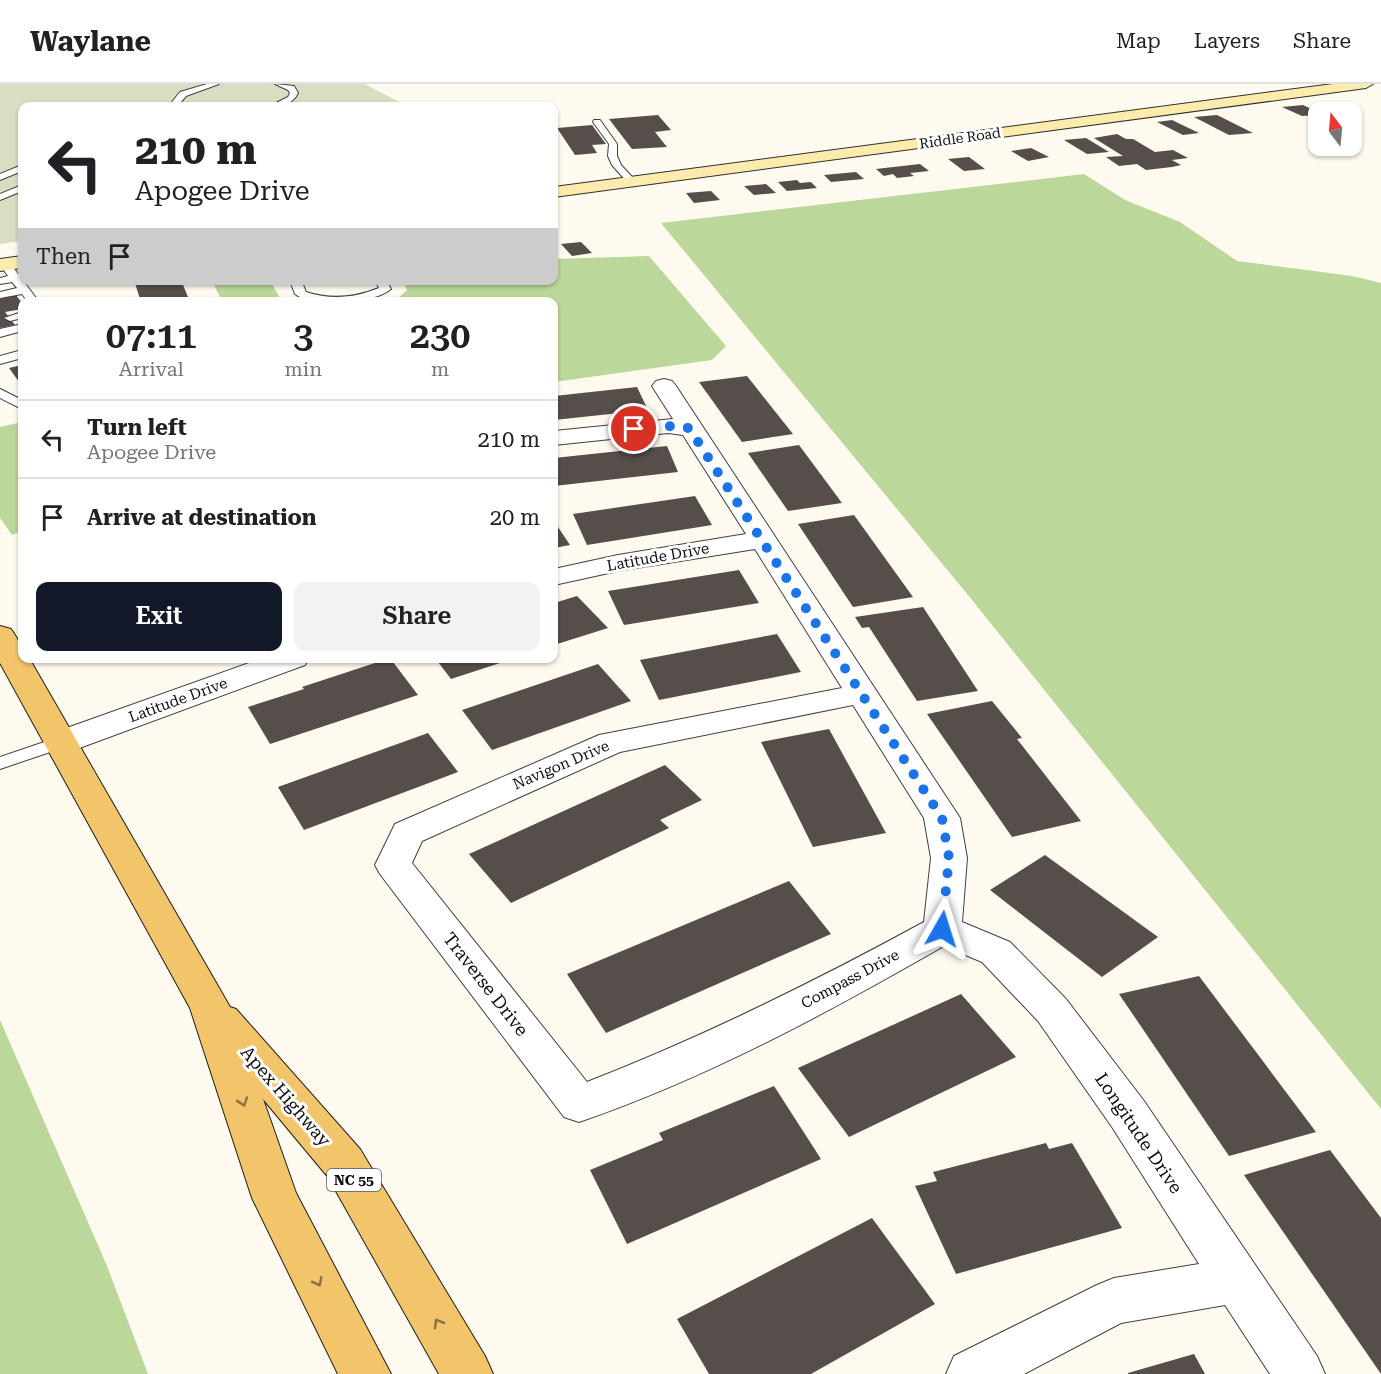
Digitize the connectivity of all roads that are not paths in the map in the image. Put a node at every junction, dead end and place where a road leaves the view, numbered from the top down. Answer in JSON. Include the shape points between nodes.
{"nodes":[{"id":1,"x":209,"y":84,"type":"edge"},
{"id":2,"x":279,"y":84,"type":"edge"},
{"id":3,"x":1366,"y":84,"type":"edge"},
{"id":4,"x":176,"y":102,"type":"edge"},
{"id":5,"x":284,"y":102,"type":"edge"},
{"id":6,"x":597,"y":122,"type":"dead end"},
{"id":7,"x":18,"y":170,"type":"edge"},
{"id":8,"x":0,"y":177,"type":"edge"},
{"id":9,"x":631,"y":181,"type":"junction"},
{"id":10,"x":18,"y":190,"type":"edge"},
{"id":11,"x":558,"y":191,"type":"edge"},
{"id":12,"x":0,"y":197,"type":"edge"},
{"id":13,"x":12,"y":275,"type":"edge"},
{"id":14,"x":20,"y":285,"type":"edge"},
{"id":15,"x":298,"y":285,"type":"edge"},
{"id":16,"x":383,"y":285,"type":"edge"},
{"id":17,"x":0,"y":287,"type":"edge"},
{"id":18,"x":0,"y":295,"type":"edge"},
{"id":19,"x":30,"y":297,"type":"edge"},
{"id":20,"x":308,"y":297,"type":"edge"},
{"id":21,"x":368,"y":297,"type":"edge"},
{"id":22,"x":18,"y":321,"type":"edge"},
{"id":23,"x":0,"y":333,"type":"edge"},
{"id":24,"x":18,"y":355,"type":"edge"},
{"id":25,"x":0,"y":360,"type":"edge"},
{"id":26,"x":664,"y":386,"type":"dead end"},
{"id":27,"x":0,"y":393,"type":"edge"},
{"id":28,"x":18,"y":403,"type":"edge"},
{"id":29,"x":689,"y":428,"type":"junction"},
{"id":30,"x":558,"y":438,"type":"edge"},
{"id":31,"x":762,"y":540,"type":"junction"},
{"id":32,"x":558,"y":576,"type":"edge"},
{"id":33,"x":0,"y":635,"type":"edge"},
{"id":34,"x":280,"y":663,"type":"edge"},
{"id":35,"x":862,"y":694,"type":"junction"},
{"id":36,"x":62,"y":742,"type":"junction"},
{"id":37,"x":0,"y":763,"type":"edge"},
{"id":38,"x":393,"y":865,"type":"joint"},
{"id":39,"x":942,"y":929,"type":"junction"},
{"id":40,"x":210,"y":1007,"type":"junction"},
{"id":41,"x":579,"y":1104,"type":"joint"},
{"id":42,"x":1237,"y":1280,"type":"junction"},
{"id":43,"x":365,"y":1374,"type":"edge"},
{"id":44,"x":467,"y":1374,"type":"edge"},
{"id":45,"x":972,"y":1374,"type":"edge"},
{"id":46,"x":1299,"y":1374,"type":"edge"}],
"edges":[{"from":1,"to":4,"type":"lane","via":[[183,94]]},
{"from":2,"to":5,"type":"lane","via":[[294,93]]},
{"from":3,"to":9,"type":"main road","name":"Riddle Road"},
{"from":6,"to":9,"type":"lane","via":[[614,144],[611,153],[615,167]]},
{"from":7,"to":8,"type":"lane"},
{"from":9,"to":11,"type":"main road","name":"Riddle Road"},
{"from":10,"to":12,"type":"lane"},
{"from":13,"to":17,"type":"lane"},
{"from":13,"to":18,"type":"lane"},
{"from":14,"to":19,"type":"lane"},
{"from":15,"to":20,"type":"lane","via":[[301,294]]},
{"from":16,"to":21,"type":"lane","via":[[386,289]]},
{"from":22,"to":23,"type":"lane"},
{"from":24,"to":25,"type":"lane"},
{"from":26,"to":29,"type":"street"},
{"from":27,"to":28,"type":"lane"},
{"from":29,"to":30,"type":"street","via":[[668,426]]},
{"from":29,"to":31,"type":"street"},
{"from":31,"to":32,"type":"street","name":"Latitude Drive"},
{"from":31,"to":35,"type":"street"},
{"from":33,"to":36,"type":"main road","name":"Apex Highway","number":"NC 55"},
{"from":34,"to":36,"type":"street","name":"Latitude Drive"},
{"from":35,"to":38,"type":"street","name":"Navigon Drive","via":[[611,743],[408,832]]},
{"from":35,"to":39,"type":"street","via":[[942,818],[949,858]]},
{"from":36,"to":37,"type":"lane"},
{"from":36,"to":40,"type":"main road","name":"Apex Highway","number":"NC 55"},
{"from":38,"to":41,"type":"street","name":"Traverse Drive"},
{"from":39,"to":41,"type":"street","name":"Compass Drive","via":[[835,989],[668,1069]]},
{"from":39,"to":42,"type":"street","name":"Longitude Drive","via":[[996,952],[1052,1010],[1128,1114]]},
{"from":40,"to":43,"type":"main road","name":"Apex Highway","number":"NC 55","one_way":true,"via":[[275,1198]]},
{"from":44,"to":40,"type":"main road","name":"Apex Highway","number":"NC 55","one_way":true,"via":[[344,1163]]},
{"from":42,"to":45,"type":"street","via":[[1114,1301]]},
{"from":42,"to":46,"type":"street","name":"Longitude Drive"}]}
